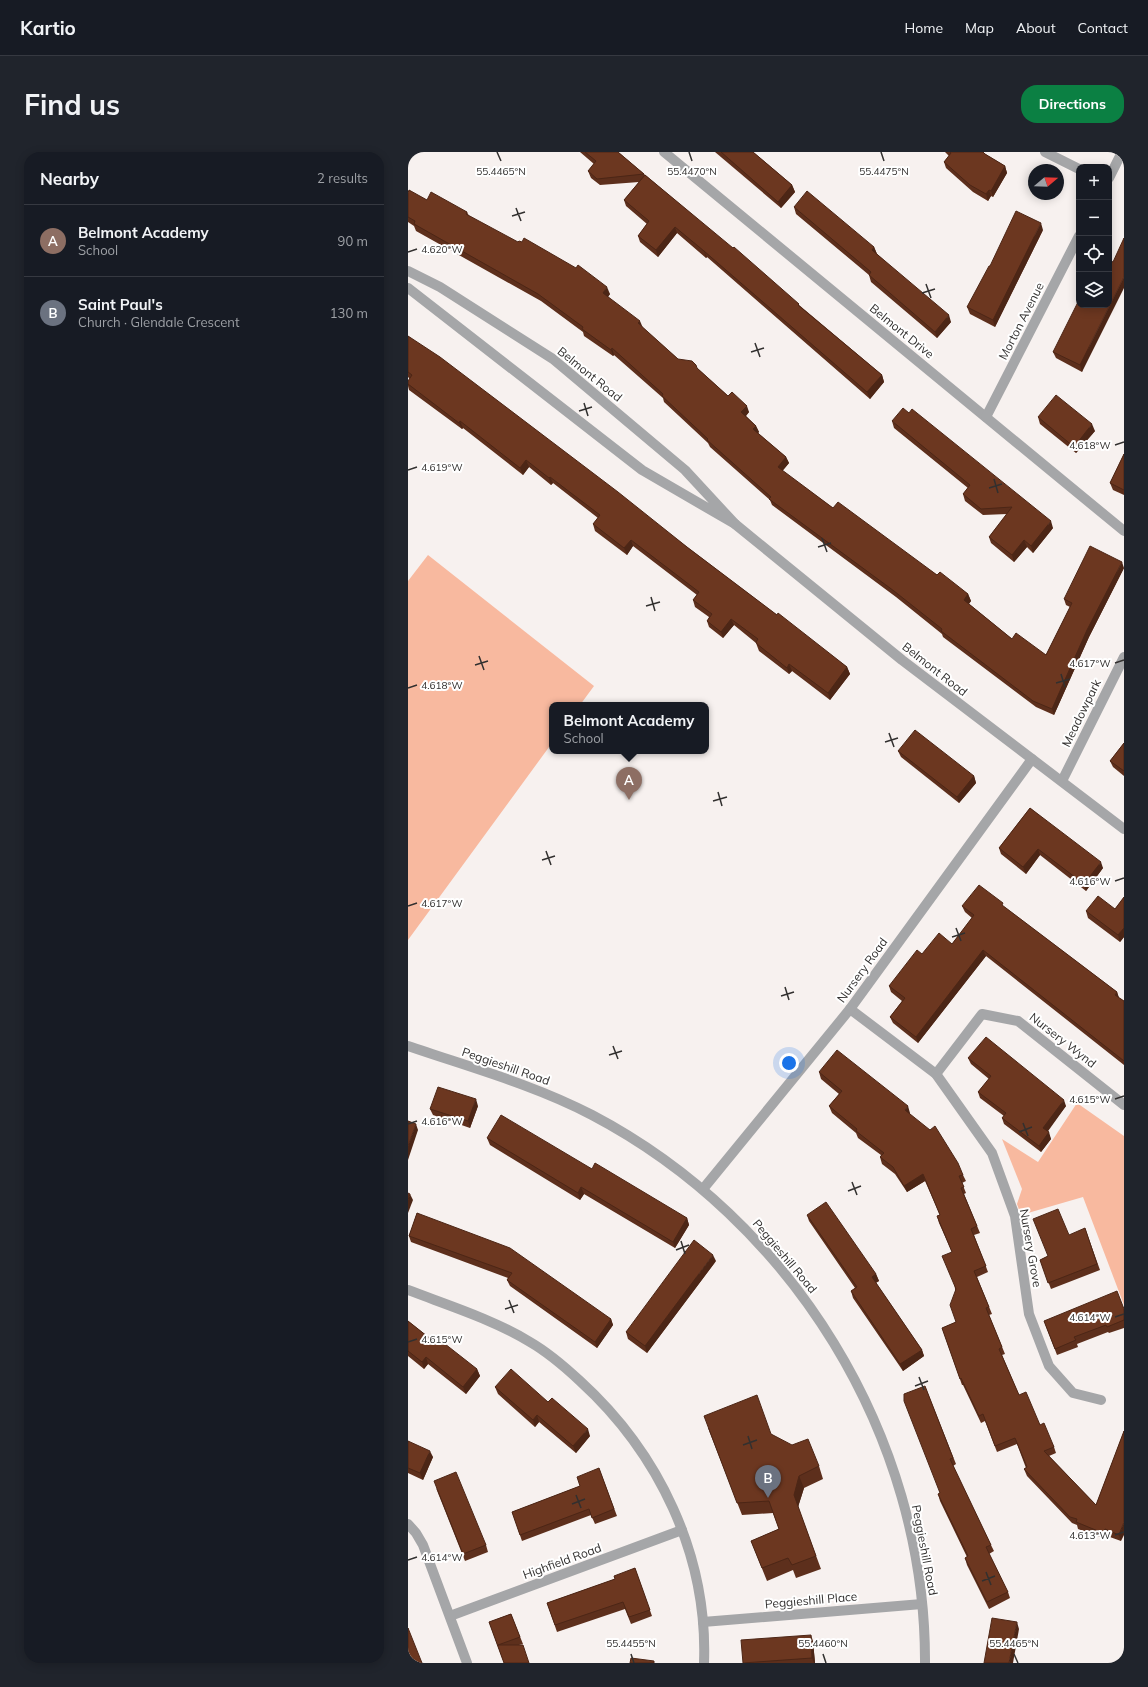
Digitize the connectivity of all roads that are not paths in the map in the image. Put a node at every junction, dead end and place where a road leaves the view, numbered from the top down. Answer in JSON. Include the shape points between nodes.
{"nodes":[{"id":1,"x":664,"y":152,"type":"edge"},
{"id":2,"x":1045,"y":152,"type":"edge"},
{"id":3,"x":1122,"y":152,"type":"edge"},
{"id":4,"x":1076,"y":168,"type":"edge"},
{"id":5,"x":1112,"y":172,"type":"edge"},
{"id":6,"x":1076,"y":242,"type":"edge"},
{"id":7,"x":408,"y":271,"type":"edge"},
{"id":8,"x":408,"y":288,"type":"edge"},
{"id":9,"x":986,"y":417,"type":"junction"},
{"id":10,"x":735,"y":524,"type":"junction"},
{"id":11,"x":1124,"y":531,"type":"edge"},
{"id":12,"x":1124,"y":657,"type":"edge"},
{"id":13,"x":1032,"y":759,"type":"junction"},
{"id":14,"x":1062,"y":781,"type":"junction"},
{"id":15,"x":1124,"y":830,"type":"edge"},
{"id":16,"x":850,"y":1009,"type":"junction"},
{"id":17,"x":408,"y":1046,"type":"edge"},
{"id":18,"x":936,"y":1074,"type":"junction"},
{"id":19,"x":1124,"y":1105,"type":"edge"},
{"id":20,"x":703,"y":1189,"type":"junction"},
{"id":21,"x":408,"y":1290,"type":"edge"},
{"id":22,"x":1101,"y":1400,"type":"dead end"},
{"id":23,"x":408,"y":1524,"type":"edge"},
{"id":24,"x":682,"y":1530,"type":"junction"},
{"id":25,"x":922,"y":1604,"type":"junction"},
{"id":26,"x":450,"y":1616,"type":"junction"},
{"id":27,"x":703,"y":1622,"type":"junction"},
{"id":28,"x":467,"y":1663,"type":"edge"},
{"id":29,"x":704,"y":1663,"type":"edge"},
{"id":30,"x":925,"y":1663,"type":"edge"}],
"edges":[{"from":1,"to":9,"type":"street","name":"Belmont Drive"},
{"from":2,"to":4,"type":"street"},
{"from":3,"to":5,"type":"street"},
{"from":6,"to":9,"type":"street","name":"Morton Avenue"},
{"from":7,"to":10,"type":"street","name":"Belmont Road","via":[[440,287],[553,360],[686,470]]},
{"from":8,"to":10,"type":"street","name":"Belmont Road","via":[[642,470]]},
{"from":9,"to":11,"type":"street","name":"Belmont Drive"},
{"from":10,"to":13,"type":"street","name":"Belmont Road","via":[[902,660]]},
{"from":12,"to":14,"type":"street","name":"Meadowpark"},
{"from":13,"to":14,"type":"street","name":"Belmont Road"},
{"from":13,"to":16,"type":"street","name":"Nursery Road"},
{"from":14,"to":15,"type":"street","name":"Belmont Road"},
{"from":16,"to":18,"type":"street","name":"Nursery Grove"},
{"from":16,"to":20,"type":"street","name":"Nursery Road"},
{"from":17,"to":20,"type":"street","name":"Peggieshill Road","via":[[551,1096],[592,1115],[649,1149]]},
{"from":18,"to":19,"type":"street","name":"Nursery Wynd","via":[[982,1014],[1018,1021]]},
{"from":18,"to":22,"type":"street","name":"Nursery Grove","via":[[992,1152],[1015,1216],[1029,1314],[1049,1366],[1073,1393]]},
{"from":20,"to":25,"type":"street","name":"Peggieshill Road","via":[[778,1264],[807,1301],[852,1374],[886,1448],[899,1486],[917,1564]]},
{"from":21,"to":24,"type":"street","via":[[510,1330],[554,1358],[574,1375],[631,1436],[666,1493]]},
{"from":23,"to":26,"type":"street","via":[[423,1545]]},
{"from":24,"to":26,"type":"street","name":"Highfield Road"},
{"from":24,"to":27,"type":"street","via":[[691,1555]]},
{"from":25,"to":27,"type":"street","name":"Peggieshill Place"},
{"from":25,"to":30,"type":"street","name":"Peggieshill Road"},
{"from":26,"to":28,"type":"street"},
{"from":27,"to":29,"type":"street"}]}
